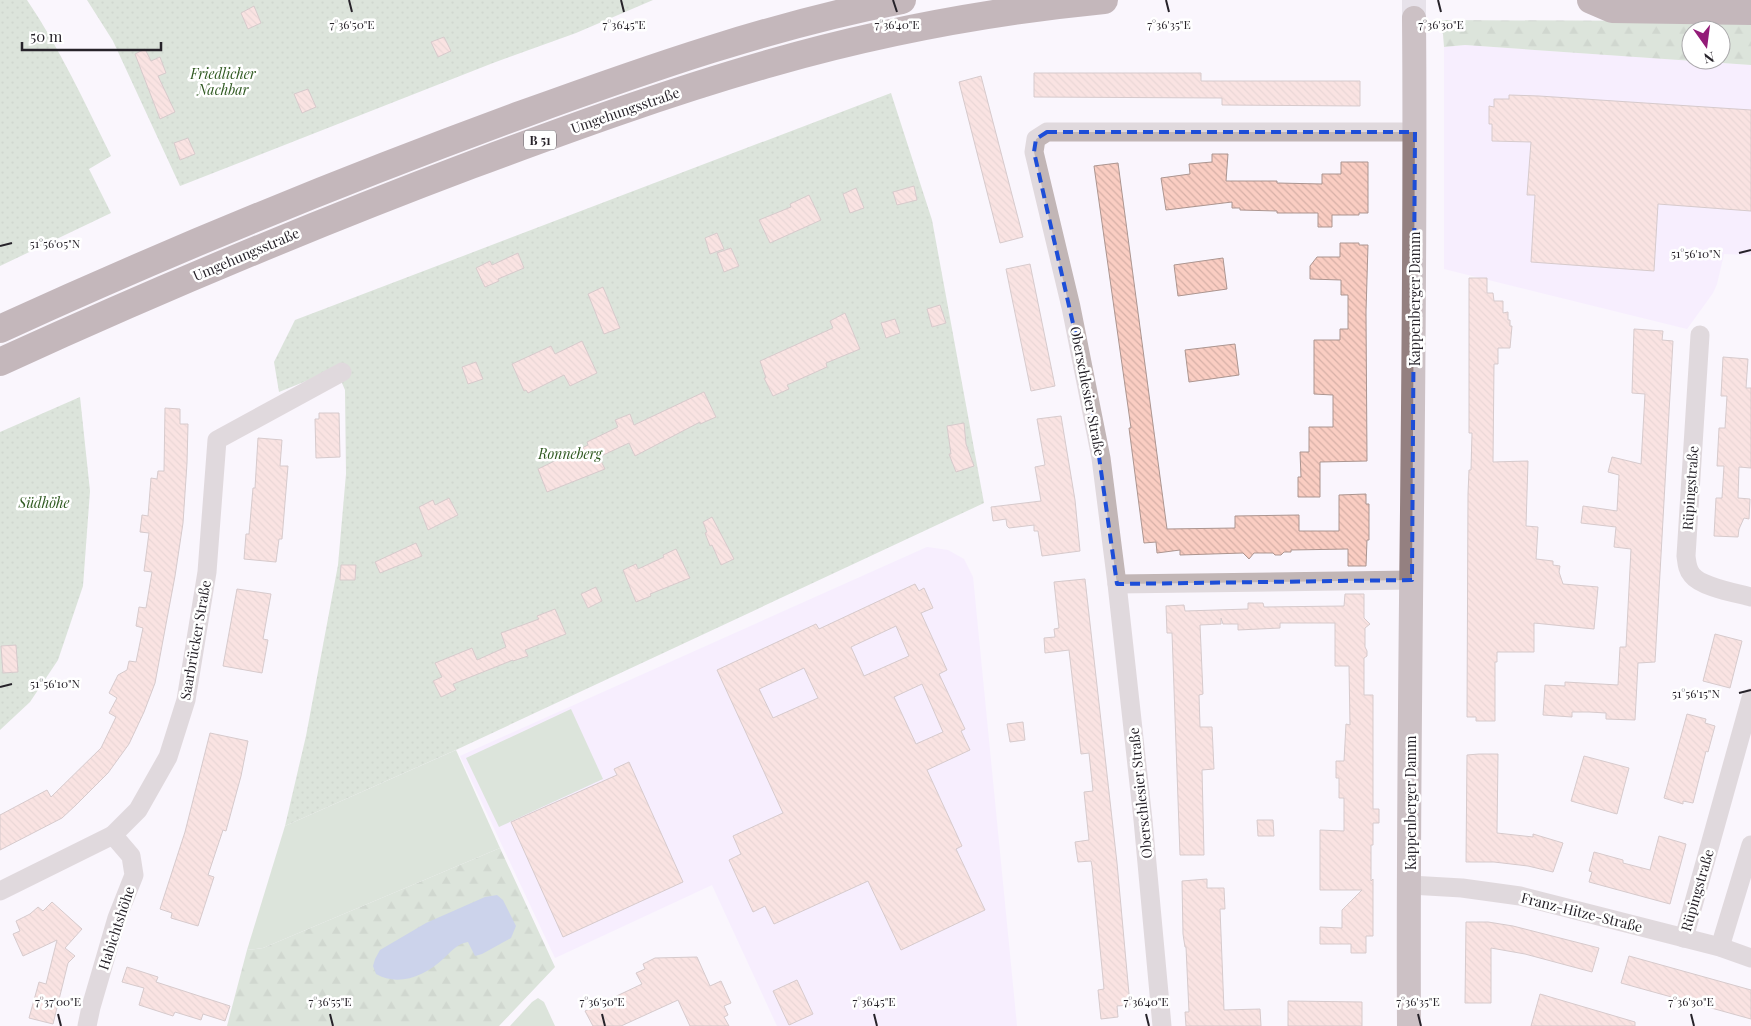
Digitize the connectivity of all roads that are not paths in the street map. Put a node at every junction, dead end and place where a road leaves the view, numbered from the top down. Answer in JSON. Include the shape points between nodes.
{"nodes":[{"id":1,"x":902,"y":0,"type":"edge"},
{"id":2,"x":1104,"y":0,"type":"edge"},
{"id":3,"x":1591,"y":0,"type":"edge"},
{"id":4,"x":1751,"y":11,"type":"edge"},
{"id":5,"x":1414,"y":18,"type":"tunnel mouth"},
{"id":6,"x":1415,"y":132,"type":"junction"},
{"id":7,"x":0,"y":328,"type":"edge"},
{"id":8,"x":1700,"y":335,"type":"dead end"},
{"id":9,"x":0,"y":362,"type":"edge"},
{"id":10,"x":342,"y":372,"type":"dead end"},
{"id":11,"x":1412,"y":580,"type":"junction"},
{"id":12,"x":1117,"y":584,"type":"junction"},
{"id":13,"x":1751,"y":597,"type":"edge"},
{"id":14,"x":1751,"y":698,"type":"edge"},
{"id":15,"x":113,"y":835,"type":"junction"},
{"id":16,"x":1751,"y":845,"type":"edge"},
{"id":17,"x":1410,"y":886,"type":"junction"},
{"id":18,"x":0,"y":891,"type":"edge"},
{"id":19,"x":1684,"y":938,"type":"junction"},
{"id":20,"x":1720,"y":947,"type":"junction"},
{"id":21,"x":1751,"y":958,"type":"edge"},
{"id":22,"x":87,"y":1026,"type":"edge"},
{"id":23,"x":1162,"y":1026,"type":"edge"},
{"id":24,"x":1409,"y":1026,"type":"edge"}],
"edges":[{"from":1,"to":7,"type":"highway","number":"B 51","via":[[733,43],[476,131],[237,225]]},
{"from":2,"to":9,"type":"highway","name":"Umgehungsstraße","number":"B 51","via":[[979,17],[882,35],[774,62],[697,86],[376,201],[182,281]]},
{"from":3,"to":4,"type":"highway","via":[[1612,8]]},
{"from":5,"to":6,"type":"main road","name":"Kappenberger Damm"},
{"from":6,"to":11,"type":"main road","name":"Kappenberger Damm"},
{"from":6,"to":12,"type":"street","name":"Oberschlesier Straße","via":[[1047,132],[1036,139],[1034,152],[1092,406]]},
{"from":8,"to":13,"type":"street","name":"Rüpingstraße","via":[[1686,556],[1688,567],[1700,582]]},
{"from":10,"to":15,"type":"street","name":"Saarbrücker Straße","via":[[217,440],[207,572],[186,700],[168,757],[138,810]]},
{"from":11,"to":12,"type":"street"},
{"from":11,"to":17,"type":"main road","name":"Kappenberger Damm"},
{"from":12,"to":23,"type":"street","name":"Oberschlesier Straße"},
{"from":14,"to":19,"type":"street","name":"Rüpingstraße"},
{"from":15,"to":18,"type":"street","name":"Saarbrücker Straße"},
{"from":15,"to":22,"type":"street","name":"Habichtshöhe","via":[[131,856],[134,875],[117,918]]},
{"from":16,"to":20,"type":"street"},
{"from":17,"to":19,"type":"street","name":"Franz-Hitze-Straße","via":[[1462,888],[1520,896]]},
{"from":17,"to":24,"type":"main road","name":"Kappenberger Damm"},
{"from":19,"to":20,"type":"street","name":"Franz-Hitze-Straße"},
{"from":20,"to":21,"type":"street","name":"Franz-Hitze-Straße"}]}
